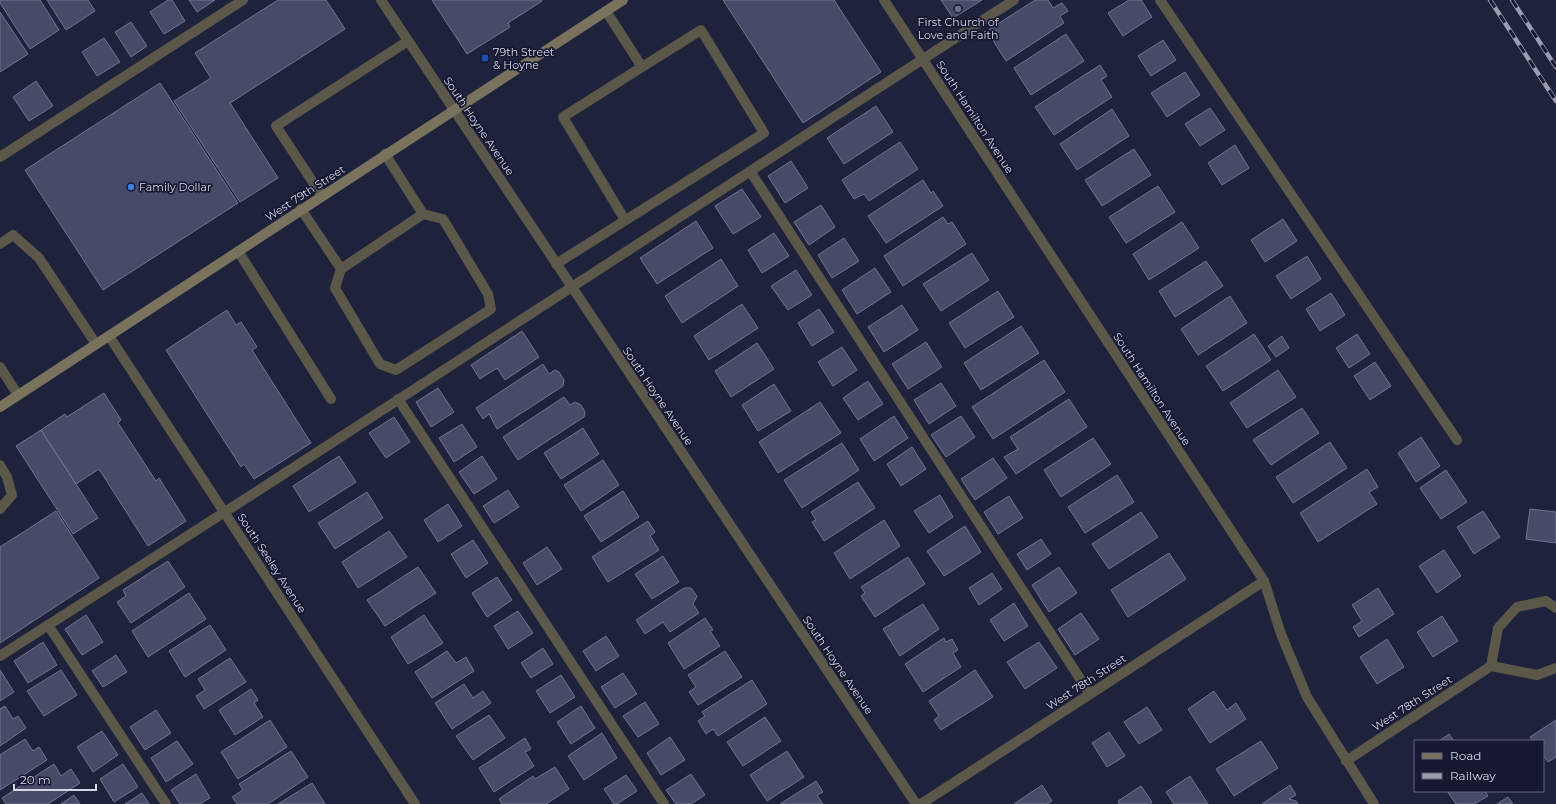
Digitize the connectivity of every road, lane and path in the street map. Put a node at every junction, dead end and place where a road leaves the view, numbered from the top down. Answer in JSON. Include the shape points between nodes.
{"nodes":[{"id":1,"x":243,"y":0,"type":"edge"},
{"id":2,"x":382,"y":0,"type":"edge"},
{"id":3,"x":623,"y":0,"type":"edge"},
{"id":4,"x":884,"y":0,"type":"edge"},
{"id":5,"x":1014,"y":0,"type":"edge"},
{"id":6,"x":1160,"y":0,"type":"edge"},
{"id":7,"x":606,"y":11,"type":"junction"},
{"id":8,"x":408,"y":41,"type":"junction"},
{"id":9,"x":922,"y":59,"type":"junction"},
{"id":10,"x":642,"y":67,"type":"junction"},
{"id":11,"x":454,"y":110,"type":"junction"},
{"id":12,"x":385,"y":154,"type":"junction"},
{"id":13,"x":0,"y":157,"type":"edge"},
{"id":14,"x":750,"y":171,"type":"junction"},
{"id":15,"x":322,"y":196,"type":"junction"},
{"id":16,"x":301,"y":209,"type":"junction"},
{"id":17,"x":423,"y":214,"type":"junction"},
{"id":18,"x":625,"y":220,"type":"junction"},
{"id":19,"x":0,"y":244,"type":"edge"},
{"id":20,"x":238,"y":251,"type":"junction"},
{"id":21,"x":556,"y":264,"type":"junction"},
{"id":22,"x":340,"y":269,"type":"junction"},
{"id":23,"x":571,"y":286,"type":"junction"},
{"id":24,"x":109,"y":336,"type":"junction"},
{"id":25,"x":96,"y":344,"type":"junction"},
{"id":26,"x":0,"y":367,"type":"edge"},
{"id":27,"x":18,"y":395,"type":"junction"},
{"id":28,"x":331,"y":399,"type":"dead end"},
{"id":29,"x":398,"y":399,"type":"junction"},
{"id":30,"x":0,"y":407,"type":"edge"},
{"id":31,"x":1457,"y":440,"type":"dead end"},
{"id":32,"x":0,"y":465,"type":"edge"},
{"id":33,"x":0,"y":510,"type":"edge"},
{"id":34,"x":224,"y":512,"type":"junction"},
{"id":35,"x":1264,"y":581,"type":"junction"},
{"id":36,"x":1556,"y":608,"type":"edge"},
{"id":37,"x":48,"y":625,"type":"junction"},
{"id":38,"x":0,"y":656,"type":"edge"},
{"id":39,"x":1491,"y":666,"type":"junction"},
{"id":40,"x":1556,"y":668,"type":"edge"},
{"id":41,"x":1090,"y":694,"type":"junction"},
{"id":42,"x":1346,"y":761,"type":"junction"},
{"id":43,"x":166,"y":804,"type":"edge"},
{"id":44,"x":415,"y":804,"type":"edge"},
{"id":45,"x":664,"y":804,"type":"edge"},
{"id":46,"x":916,"y":804,"type":"edge"},
{"id":47,"x":921,"y":804,"type":"edge"},
{"id":48,"x":1374,"y":804,"type":"edge"}],
"edges":[{"from":1,"to":13,"type":"street"},
{"from":2,"to":8,"type":"street","name":"South Hoyne Avenue"},
{"from":3,"to":7,"type":"main road","name":"West 79th Street"},
{"from":4,"to":9,"type":"street","name":"South Hamilton Avenue"},
{"from":5,"to":9,"type":"street"},
{"from":6,"to":31,"type":"street"},
{"from":7,"to":10,"type":"street"},
{"from":7,"to":11,"type":"main road","name":"West 79th Street"},
{"from":8,"to":11,"type":"street","name":"South Hoyne Avenue"},
{"from":8,"to":15,"type":"street","via":[[276,126]]},
{"from":9,"to":14,"type":"street"},
{"from":9,"to":35,"type":"street","name":"South Hamilton Avenue"},
{"from":10,"to":18,"type":"street","via":[[563,117]]},
{"from":10,"to":18,"type":"street","via":[[701,30],[764,133]]},
{"from":11,"to":12,"type":"main road","name":"West 79th Street"},
{"from":11,"to":21,"type":"street","name":"South Hoyne Avenue"},
{"from":12,"to":15,"type":"main road","name":"West 79th Street"},
{"from":12,"to":17,"type":"street"},
{"from":14,"to":23,"type":"street"},
{"from":14,"to":41,"type":"street"},
{"from":15,"to":16,"type":"main road","name":"West 79th Street"},
{"from":16,"to":20,"type":"main road","name":"West 79th Street"},
{"from":16,"to":22,"type":"street"},
{"from":17,"to":22,"type":"street"},
{"from":17,"to":22,"type":"street","via":[[443,219],[488,294],[491,308],[396,370],[380,364],[335,288]]},
{"from":18,"to":21,"type":"street"},
{"from":19,"to":25,"type":"street","via":[[13,235],[40,258]]},
{"from":20,"to":24,"type":"main road","name":"West 79th Street"},
{"from":20,"to":28,"type":"street"},
{"from":21,"to":23,"type":"street","name":"South Hoyne Avenue"},
{"from":23,"to":29,"type":"street"},
{"from":23,"to":46,"type":"street","name":"South Hoyne Avenue"},
{"from":24,"to":25,"type":"main road","name":"West 79th Street"},
{"from":24,"to":34,"type":"street","name":"South Seeley Avenue"},
{"from":25,"to":27,"type":"main road","name":"West 79th Street"},
{"from":26,"to":27,"type":"street"},
{"from":27,"to":30,"type":"main road","name":"West 79th Street"},
{"from":29,"to":34,"type":"street"},
{"from":29,"to":45,"type":"street"},
{"from":32,"to":33,"type":"street","via":[[8,477],[12,495]]},
{"from":34,"to":37,"type":"street"},
{"from":34,"to":44,"type":"street","name":"South Seeley Avenue"},
{"from":35,"to":41,"type":"street","name":"West 78th Street"},
{"from":35,"to":42,"type":"street","name":"South Hamilton Avenue","via":[[1281,634],[1307,697]]},
{"from":36,"to":39,"type":"street","via":[[1546,601],[1517,607],[1498,628]]},
{"from":37,"to":38,"type":"street"},
{"from":37,"to":43,"type":"street"},
{"from":39,"to":40,"type":"street","via":[[1537,675]]},
{"from":39,"to":42,"type":"street","name":"West 78th Street"},
{"from":41,"to":47,"type":"street","name":"West 78th Street"},
{"from":42,"to":48,"type":"street","name":"South Hamilton Avenue"}]}
